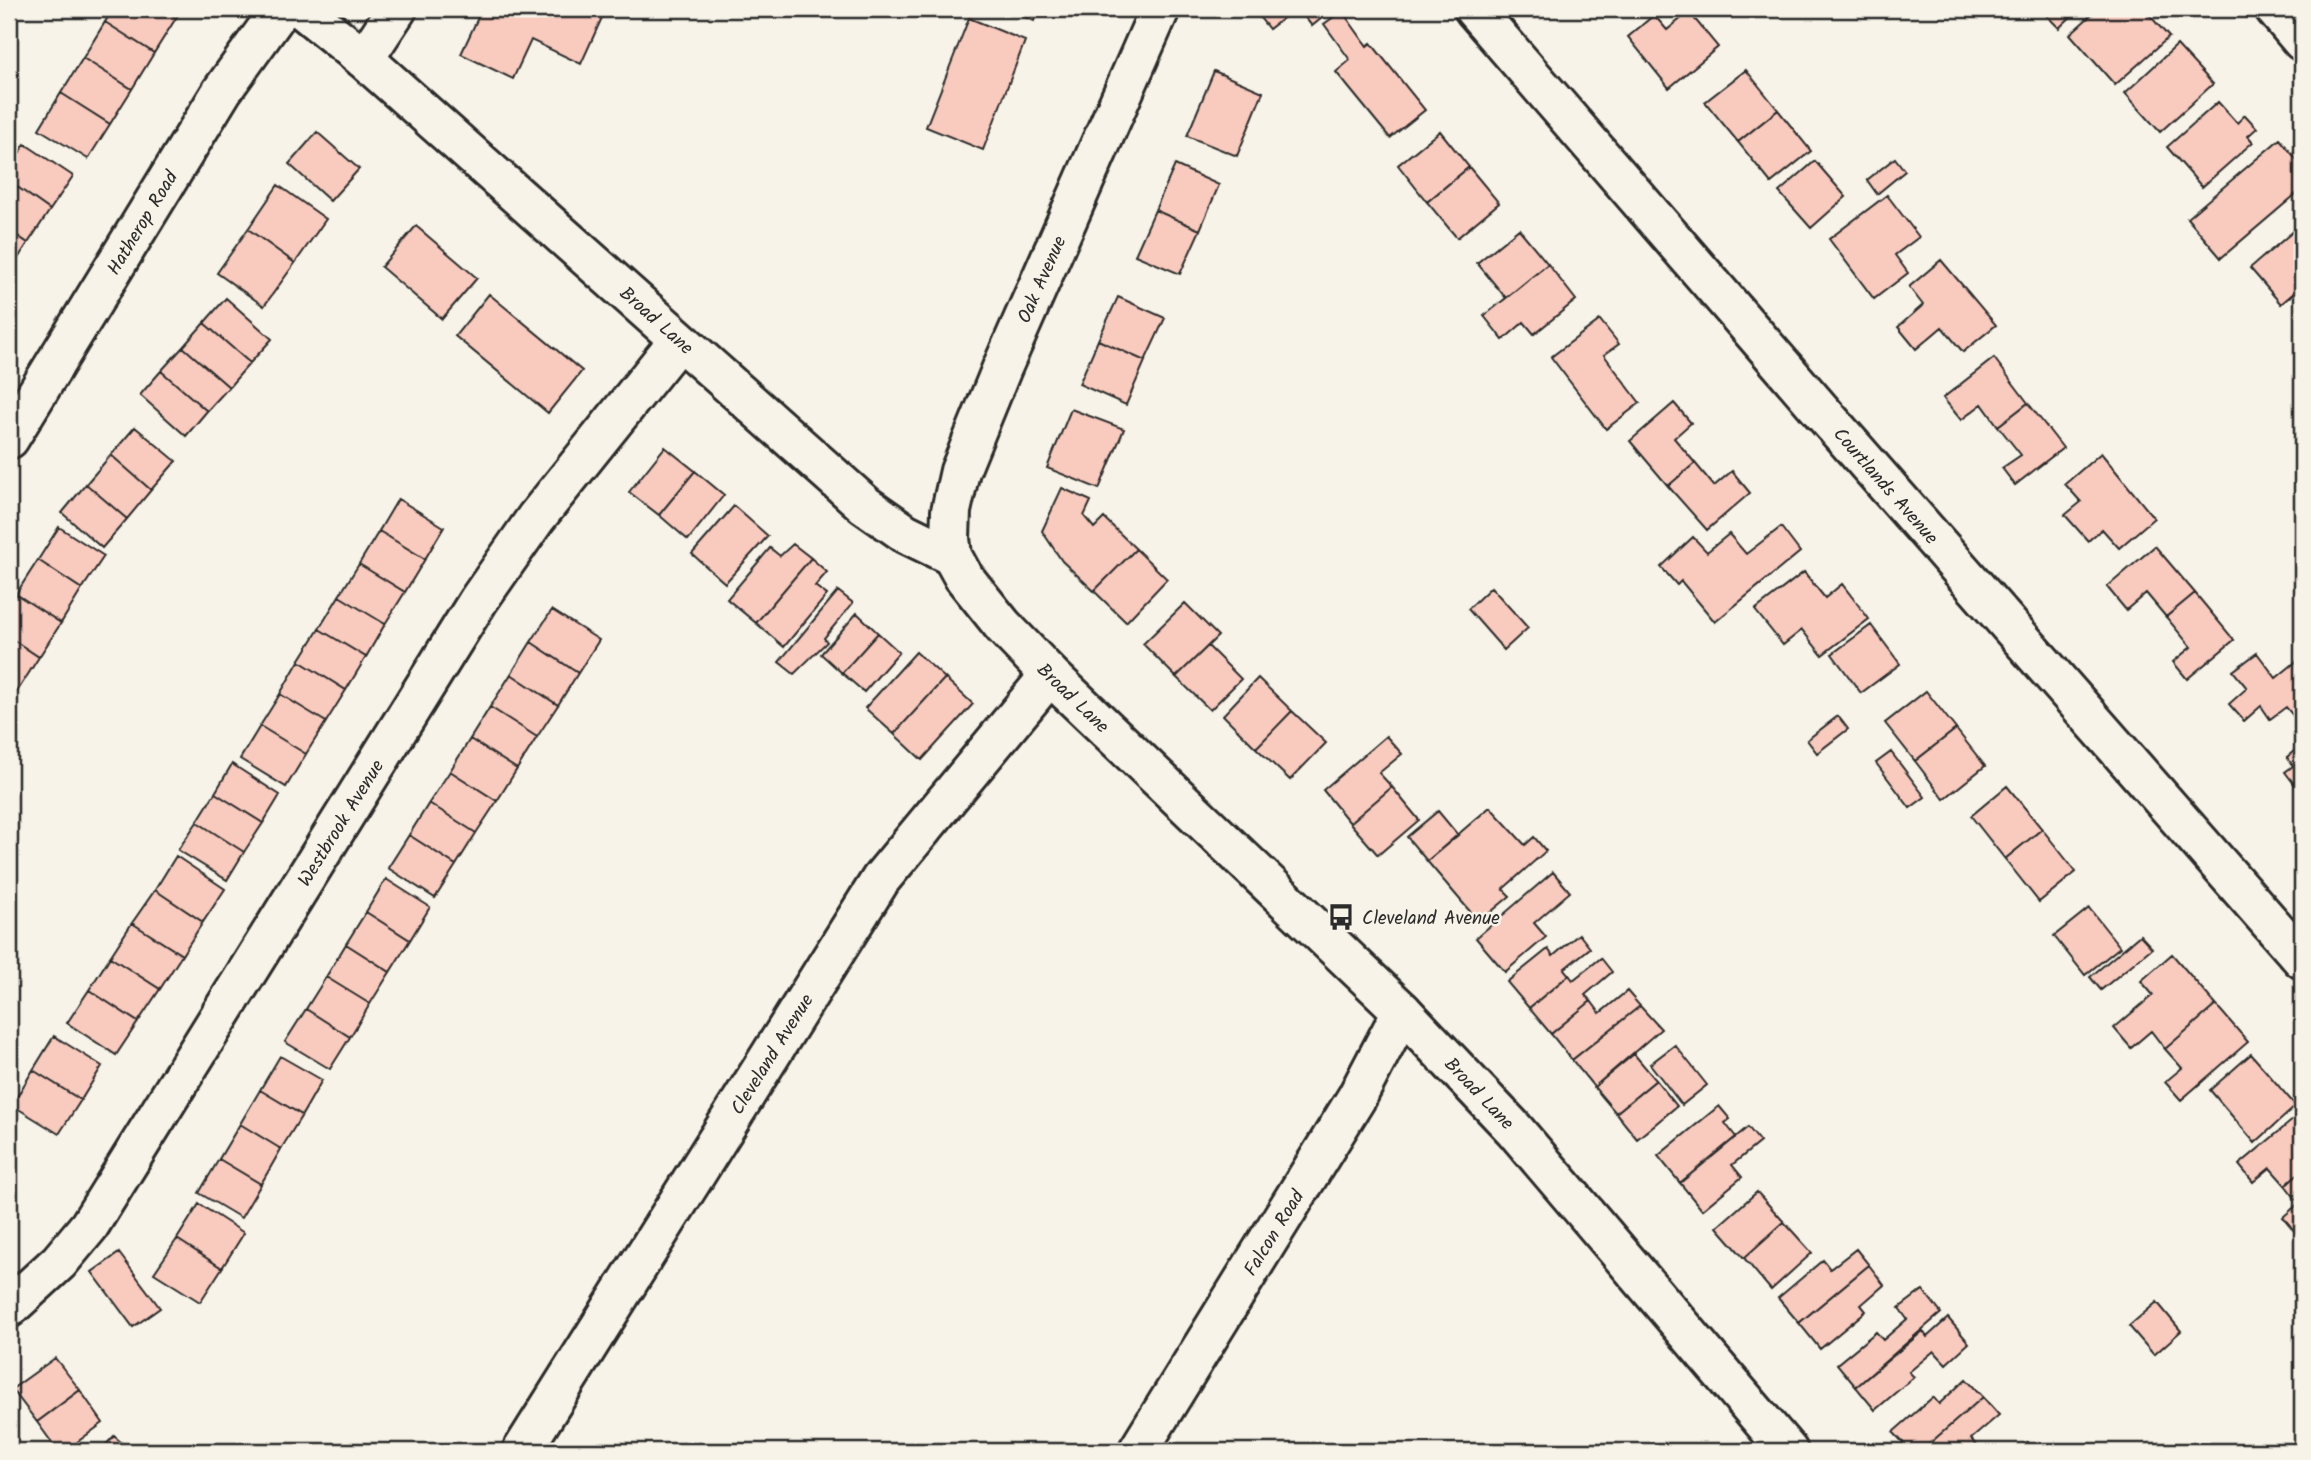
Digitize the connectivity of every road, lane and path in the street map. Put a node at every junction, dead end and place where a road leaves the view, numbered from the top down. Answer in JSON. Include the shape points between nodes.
{"nodes":[{"id":1,"x":281,"y":9,"type":"edge"},
{"id":2,"x":302,"y":9,"type":"edge"},
{"id":3,"x":397,"y":9,"type":"edge"},
{"id":4,"x":1160,"y":9,"type":"edge"},
{"id":5,"x":1474,"y":9,"type":"edge"},
{"id":6,"x":2275,"y":9,"type":"edge"},
{"id":7,"x":2302,"y":41,"type":"edge"},
{"id":8,"x":364,"y":59,"type":"junction"},
{"id":9,"x":678,"y":341,"type":"junction"},
{"id":10,"x":9,"y":439,"type":"edge"},
{"id":11,"x":953,"y":556,"type":"junction"},
{"id":12,"x":1050,"y":676,"type":"junction"},
{"id":13,"x":2302,"y":959,"type":"edge"},
{"id":14,"x":1402,"y":1011,"type":"junction"},
{"id":15,"x":9,"y":1308,"type":"edge"},
{"id":16,"x":522,"y":1451,"type":"edge"},
{"id":17,"x":1138,"y":1451,"type":"edge"},
{"id":18,"x":1788,"y":1451,"type":"edge"}],
"edges":[{"from":1,"to":10,"type":"street","name":"Hatherop Road","via":[[222,91]]},
{"from":2,"to":8,"type":"street","name":"Broad Lane"},
{"from":3,"to":8,"type":"street"},
{"from":4,"to":11,"type":"street","name":"Oak Avenue","via":[[960,471],[951,511]]},
{"from":5,"to":13,"type":"street","name":"Courtlands Avenue"},
{"from":6,"to":7,"type":"street"},
{"from":8,"to":9,"type":"street","name":"Broad Lane"},
{"from":9,"to":11,"type":"street","name":"Broad Lane","via":[[886,521]]},
{"from":9,"to":15,"type":"street","name":"Westbrook Avenue","via":[[491,581],[89,1226],[59,1262]]},
{"from":11,"to":12,"type":"street","name":"Broad Lane","via":[[980,599]]},
{"from":12,"to":14,"type":"street","name":"Broad Lane"},
{"from":12,"to":16,"type":"street","name":"Cleveland Avenue","via":[[881,880]]},
{"from":14,"to":17,"type":"street","name":"Falcon Road","via":[[1357,1097]]},
{"from":14,"to":18,"type":"street","name":"Broad Lane","via":[[1514,1129]]}]}
